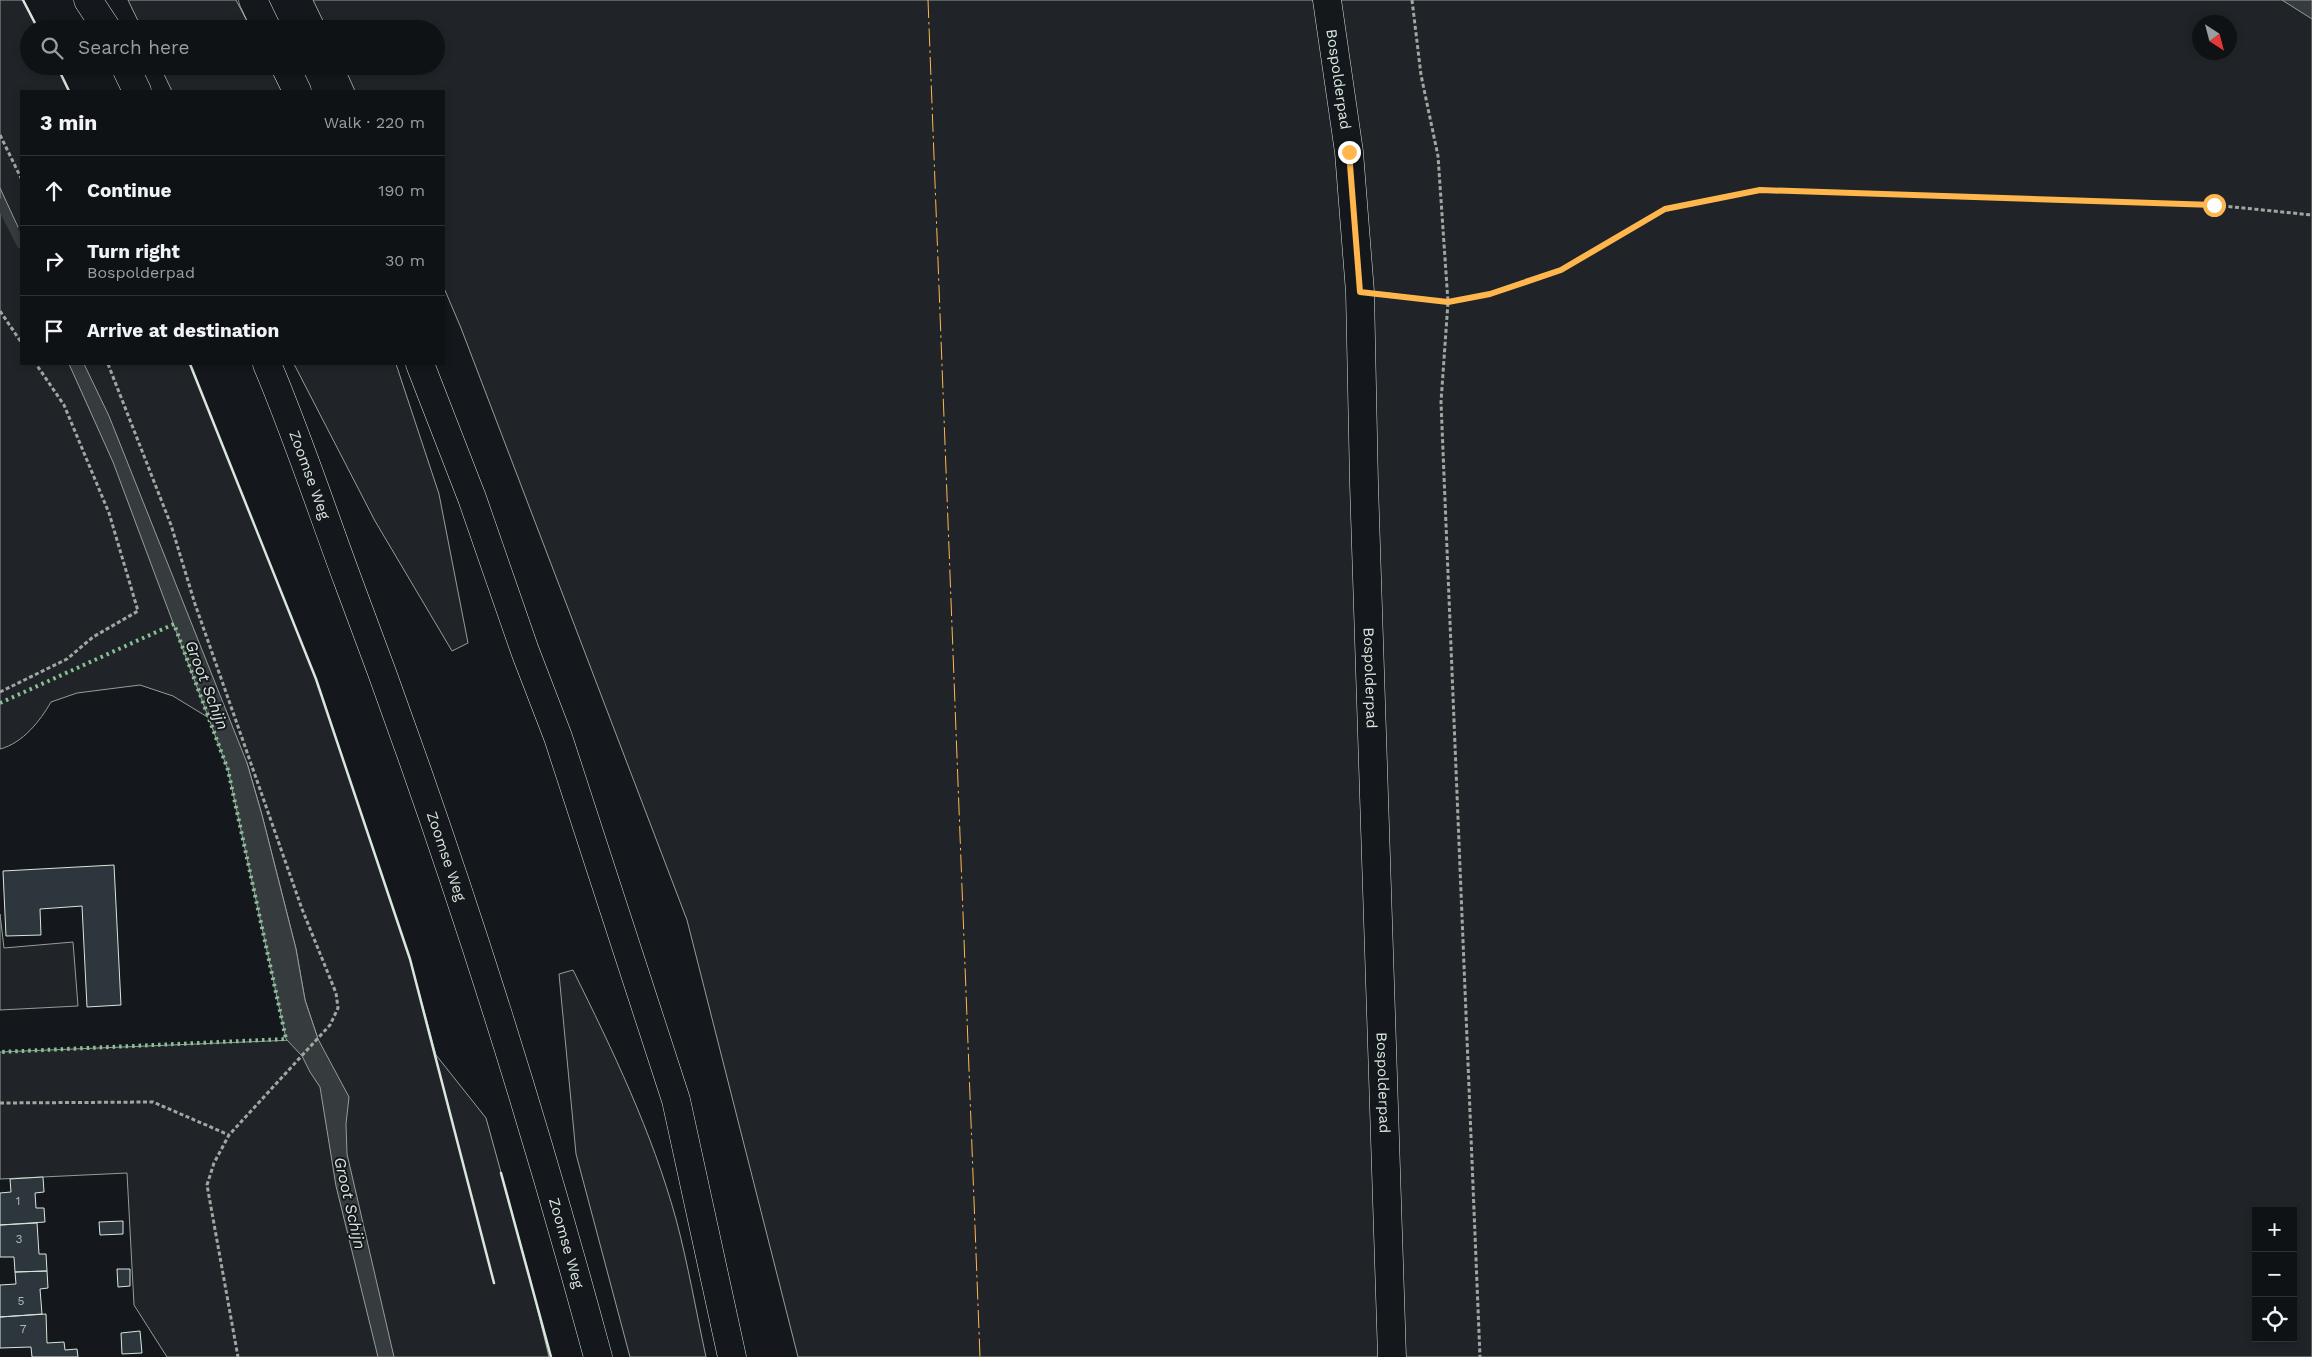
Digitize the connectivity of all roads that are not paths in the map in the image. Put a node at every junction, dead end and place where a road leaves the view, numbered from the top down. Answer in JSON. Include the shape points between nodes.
{"nodes":[{"id":1,"x":88,"y":0,"type":"edge"},
{"id":2,"x":92,"y":0,"type":"edge"},
{"id":3,"x":253,"y":0,"type":"edge"},
{"id":4,"x":1327,"y":0,"type":"edge"},
{"id":5,"x":101,"y":20,"type":"edge"},
{"id":6,"x":102,"y":20,"type":"edge"},
{"id":7,"x":263,"y":20,"type":"edge"},
{"id":8,"x":129,"y":75,"type":"edge"},
{"id":9,"x":289,"y":75,"type":"edge"},
{"id":10,"x":137,"y":90,"type":"edge"},
{"id":11,"x":297,"y":90,"type":"edge"},
{"id":12,"x":267,"y":365,"type":"edge"},
{"id":13,"x":420,"y":365,"type":"edge"},
{"id":14,"x":598,"y":1357,"type":"edge"},
{"id":15,"x":732,"y":1357,"type":"edge"},
{"id":16,"x":1392,"y":1357,"type":"edge"}],
"edges":[{"from":1,"to":5,"type":"main road"},
{"from":2,"to":6,"type":"main road"},
{"from":3,"to":7,"type":"main road"},
{"from":4,"to":16,"type":"main road","name":"Bospolderpad","via":[[1349,152],[1360,292]]},
{"from":8,"to":10,"type":"main road"},
{"from":9,"to":11,"type":"main road"},
{"from":12,"to":14,"type":"main road","name":"Zoomse Weg","via":[[394,703],[475,945],[565,1236]]},
{"from":13,"to":15,"type":"main road","via":[[558,737],[676,1100]]}]}
